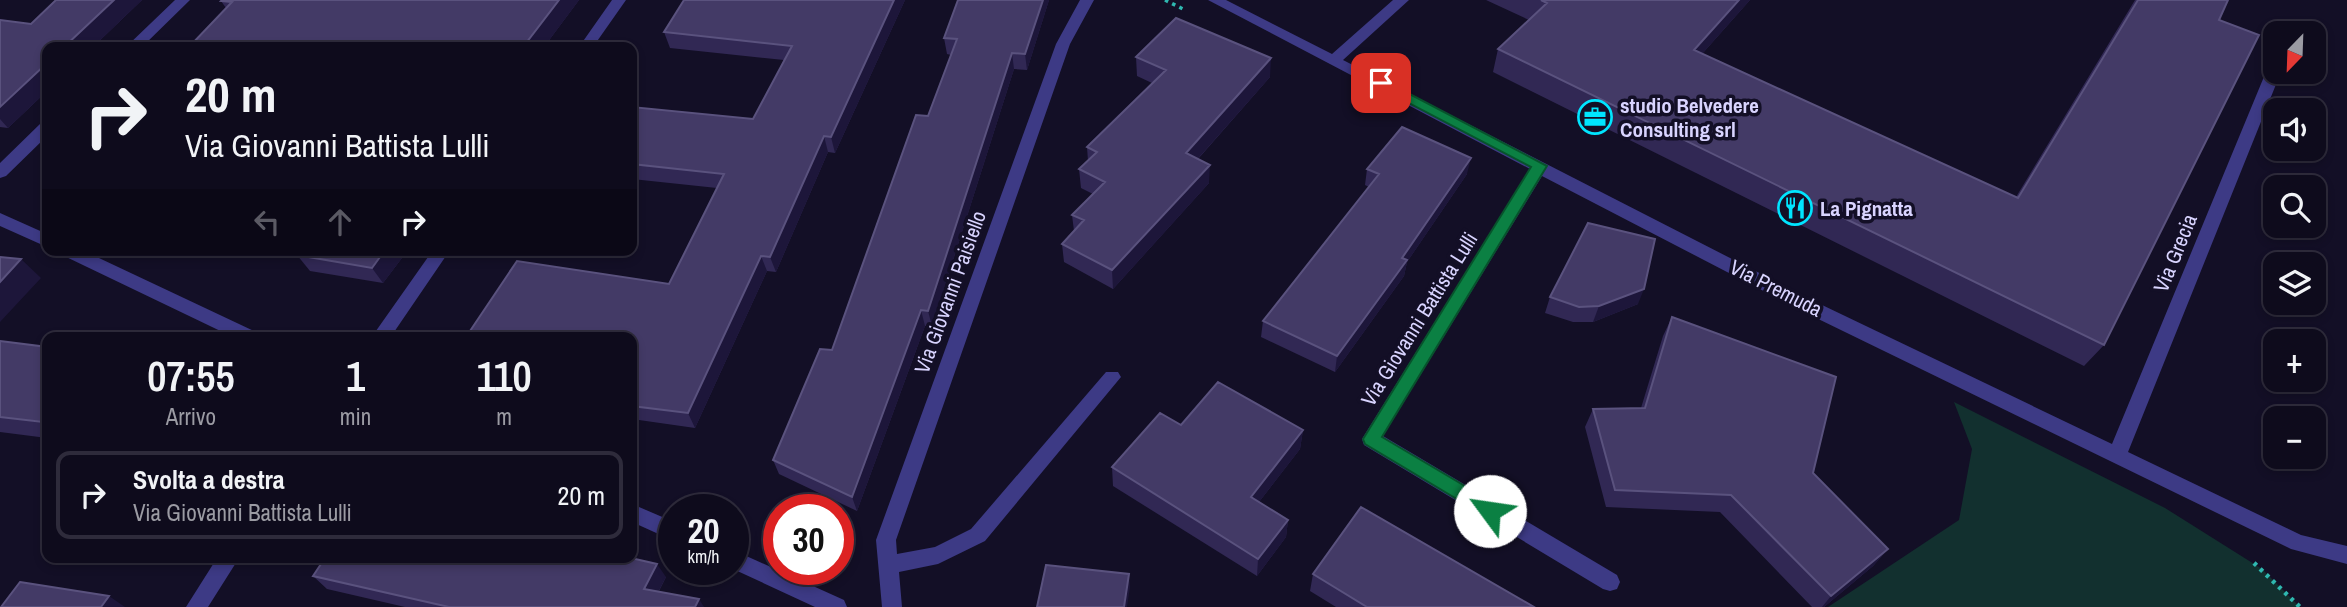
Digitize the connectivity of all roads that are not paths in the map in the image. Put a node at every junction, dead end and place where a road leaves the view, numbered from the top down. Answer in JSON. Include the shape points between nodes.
{"nodes":[{"id":1,"x":183,"y":0,"type":"edge"},
{"id":2,"x":619,"y":0,"type":"edge"},
{"id":3,"x":1087,"y":0,"type":"edge"},
{"id":4,"x":1215,"y":0,"type":"edge"},
{"id":5,"x":1402,"y":0,"type":"edge"},
{"id":6,"x":138,"y":42,"type":"edge"},
{"id":7,"x":590,"y":42,"type":"edge"},
{"id":8,"x":1335,"y":60,"type":"junction"},
{"id":9,"x":2268,"y":84,"type":"edge"},
{"id":10,"x":42,"y":132,"type":"edge"},
{"id":11,"x":1540,"y":166,"type":"junction"},
{"id":12,"x":0,"y":172,"type":"edge"},
{"id":13,"x":0,"y":219,"type":"edge"},
{"id":14,"x":42,"y":240,"type":"edge"},
{"id":15,"x":79,"y":256,"type":"edge"},
{"id":16,"x":438,"y":256,"type":"edge"},
{"id":17,"x":239,"y":332,"type":"edge"},
{"id":18,"x":384,"y":332,"type":"edge"},
{"id":19,"x":1112,"y":377,"type":"dead end"},
{"id":20,"x":2117,"y":455,"type":"junction"},
{"id":21,"x":637,"y":515,"type":"edge"},
{"id":22,"x":658,"y":525,"type":"edge"},
{"id":23,"x":2347,"y":555,"type":"edge"},
{"id":24,"x":226,"y":563,"type":"edge"},
{"id":25,"x":888,"y":565,"type":"junction"},
{"id":26,"x":749,"y":566,"type":"edge"},
{"id":27,"x":1610,"y":582,"type":"dead end"},
{"id":28,"x":196,"y":607,"type":"edge"},
{"id":29,"x":837,"y":607,"type":"edge"},
{"id":30,"x":892,"y":607,"type":"edge"}],
"edges":[{"from":1,"to":6,"type":"street"},
{"from":2,"to":7,"type":"street"},
{"from":3,"to":25,"type":"street","name":"Via Giovanni Paisiello","via":[[1062,44],[890,527]]},
{"from":4,"to":8,"type":"street","name":"Via Premuda"},
{"from":5,"to":8,"type":"street"},
{"from":8,"to":11,"type":"street","name":"Via Premuda"},
{"from":9,"to":20,"type":"street","name":"Via Grecia"},
{"from":10,"to":12,"type":"street"},
{"from":11,"to":20,"type":"street","name":"Via Premuda","via":[[1814,309]]},
{"from":11,"to":27,"type":"street","name":"Via Giovanni Battista Lulli","via":[[1371,439]]},
{"from":13,"to":14,"type":"street"},
{"from":15,"to":17,"type":"street"},
{"from":16,"to":18,"type":"street"},
{"from":19,"to":25,"type":"street","via":[[978,535],[938,555]]},
{"from":20,"to":23,"type":"street","name":"Via Premuda","via":[[2298,543]]},
{"from":21,"to":22,"type":"street"},
{"from":24,"to":28,"type":"street"},
{"from":25,"to":30,"type":"street","name":"Via Giovanni Paisiello"},
{"from":26,"to":29,"type":"street"}]}
